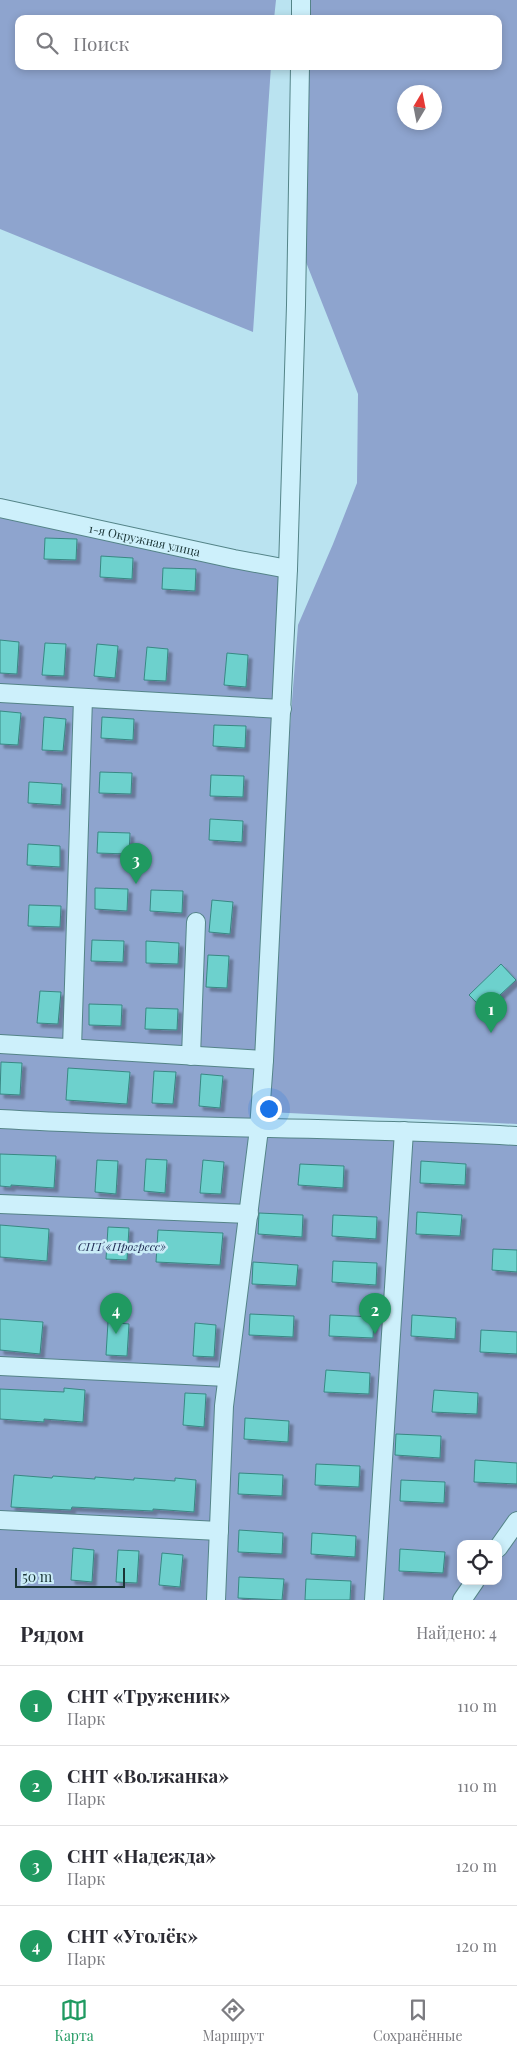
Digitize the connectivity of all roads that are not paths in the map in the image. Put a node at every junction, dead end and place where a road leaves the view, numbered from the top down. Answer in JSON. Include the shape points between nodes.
{"nodes":[{"id":1,"x":301,"y":0,"type":"edge"},
{"id":2,"x":301,"y":15,"type":"edge"},
{"id":3,"x":300,"y":70,"type":"edge"},
{"id":4,"x":0,"y":508,"type":"edge"},
{"id":5,"x":288,"y":569,"type":"junction"},
{"id":6,"x":0,"y":693,"type":"edge"},
{"id":7,"x":83,"y":698,"type":"junction"},
{"id":8,"x":282,"y":709,"type":"junction"},
{"id":9,"x":196,"y":922,"type":"dead end"},
{"id":10,"x":0,"y":1044,"type":"edge"},
{"id":11,"x":72,"y":1048,"type":"junction"},
{"id":12,"x":191,"y":1056,"type":"junction"},
{"id":13,"x":264,"y":1060,"type":"junction"},
{"id":14,"x":0,"y":1118,"type":"edge"},
{"id":15,"x":258,"y":1129,"type":"junction"},
{"id":16,"x":404,"y":1130,"type":"junction"},
{"id":17,"x":517,"y":1136,"type":"edge"},
{"id":18,"x":0,"y":1204,"type":"edge"},
{"id":19,"x":248,"y":1214,"type":"junction"},
{"id":20,"x":0,"y":1366,"type":"edge"},
{"id":21,"x":227,"y":1378,"type":"junction"},
{"id":22,"x":0,"y":1520,"type":"edge"},
{"id":23,"x":517,"y":1522,"type":"edge"},
{"id":24,"x":219,"y":1531,"type":"junction"},
{"id":25,"x":502,"y":1543,"type":"edge"},
{"id":26,"x":472,"y":1585,"type":"edge"},
{"id":27,"x":216,"y":1600,"type":"edge"},
{"id":28,"x":374,"y":1600,"type":"edge"},
{"id":29,"x":462,"y":1600,"type":"edge"}],
"edges":[{"from":1,"to":2,"type":"street"},
{"from":3,"to":5,"type":"street"},
{"from":4,"to":5,"type":"street","name":"1-я Окружная улица"},
{"from":5,"to":8,"type":"street"},
{"from":6,"to":7,"type":"street"},
{"from":7,"to":8,"type":"street"},
{"from":7,"to":11,"type":"street"},
{"from":8,"to":13,"type":"street"},
{"from":9,"to":12,"type":"street"},
{"from":10,"to":11,"type":"street"},
{"from":11,"to":12,"type":"street"},
{"from":12,"to":13,"type":"street"},
{"from":13,"to":15,"type":"street"},
{"from":14,"to":15,"type":"street"},
{"from":15,"to":16,"type":"street"},
{"from":15,"to":19,"type":"street"},
{"from":16,"to":17,"type":"street"},
{"from":16,"to":28,"type":"street"},
{"from":18,"to":19,"type":"street"},
{"from":19,"to":21,"type":"street"},
{"from":20,"to":21,"type":"street"},
{"from":21,"to":24,"type":"street"},
{"from":22,"to":24,"type":"street"},
{"from":23,"to":25,"type":"street"},
{"from":24,"to":27,"type":"street"},
{"from":26,"to":29,"type":"street"}]}
